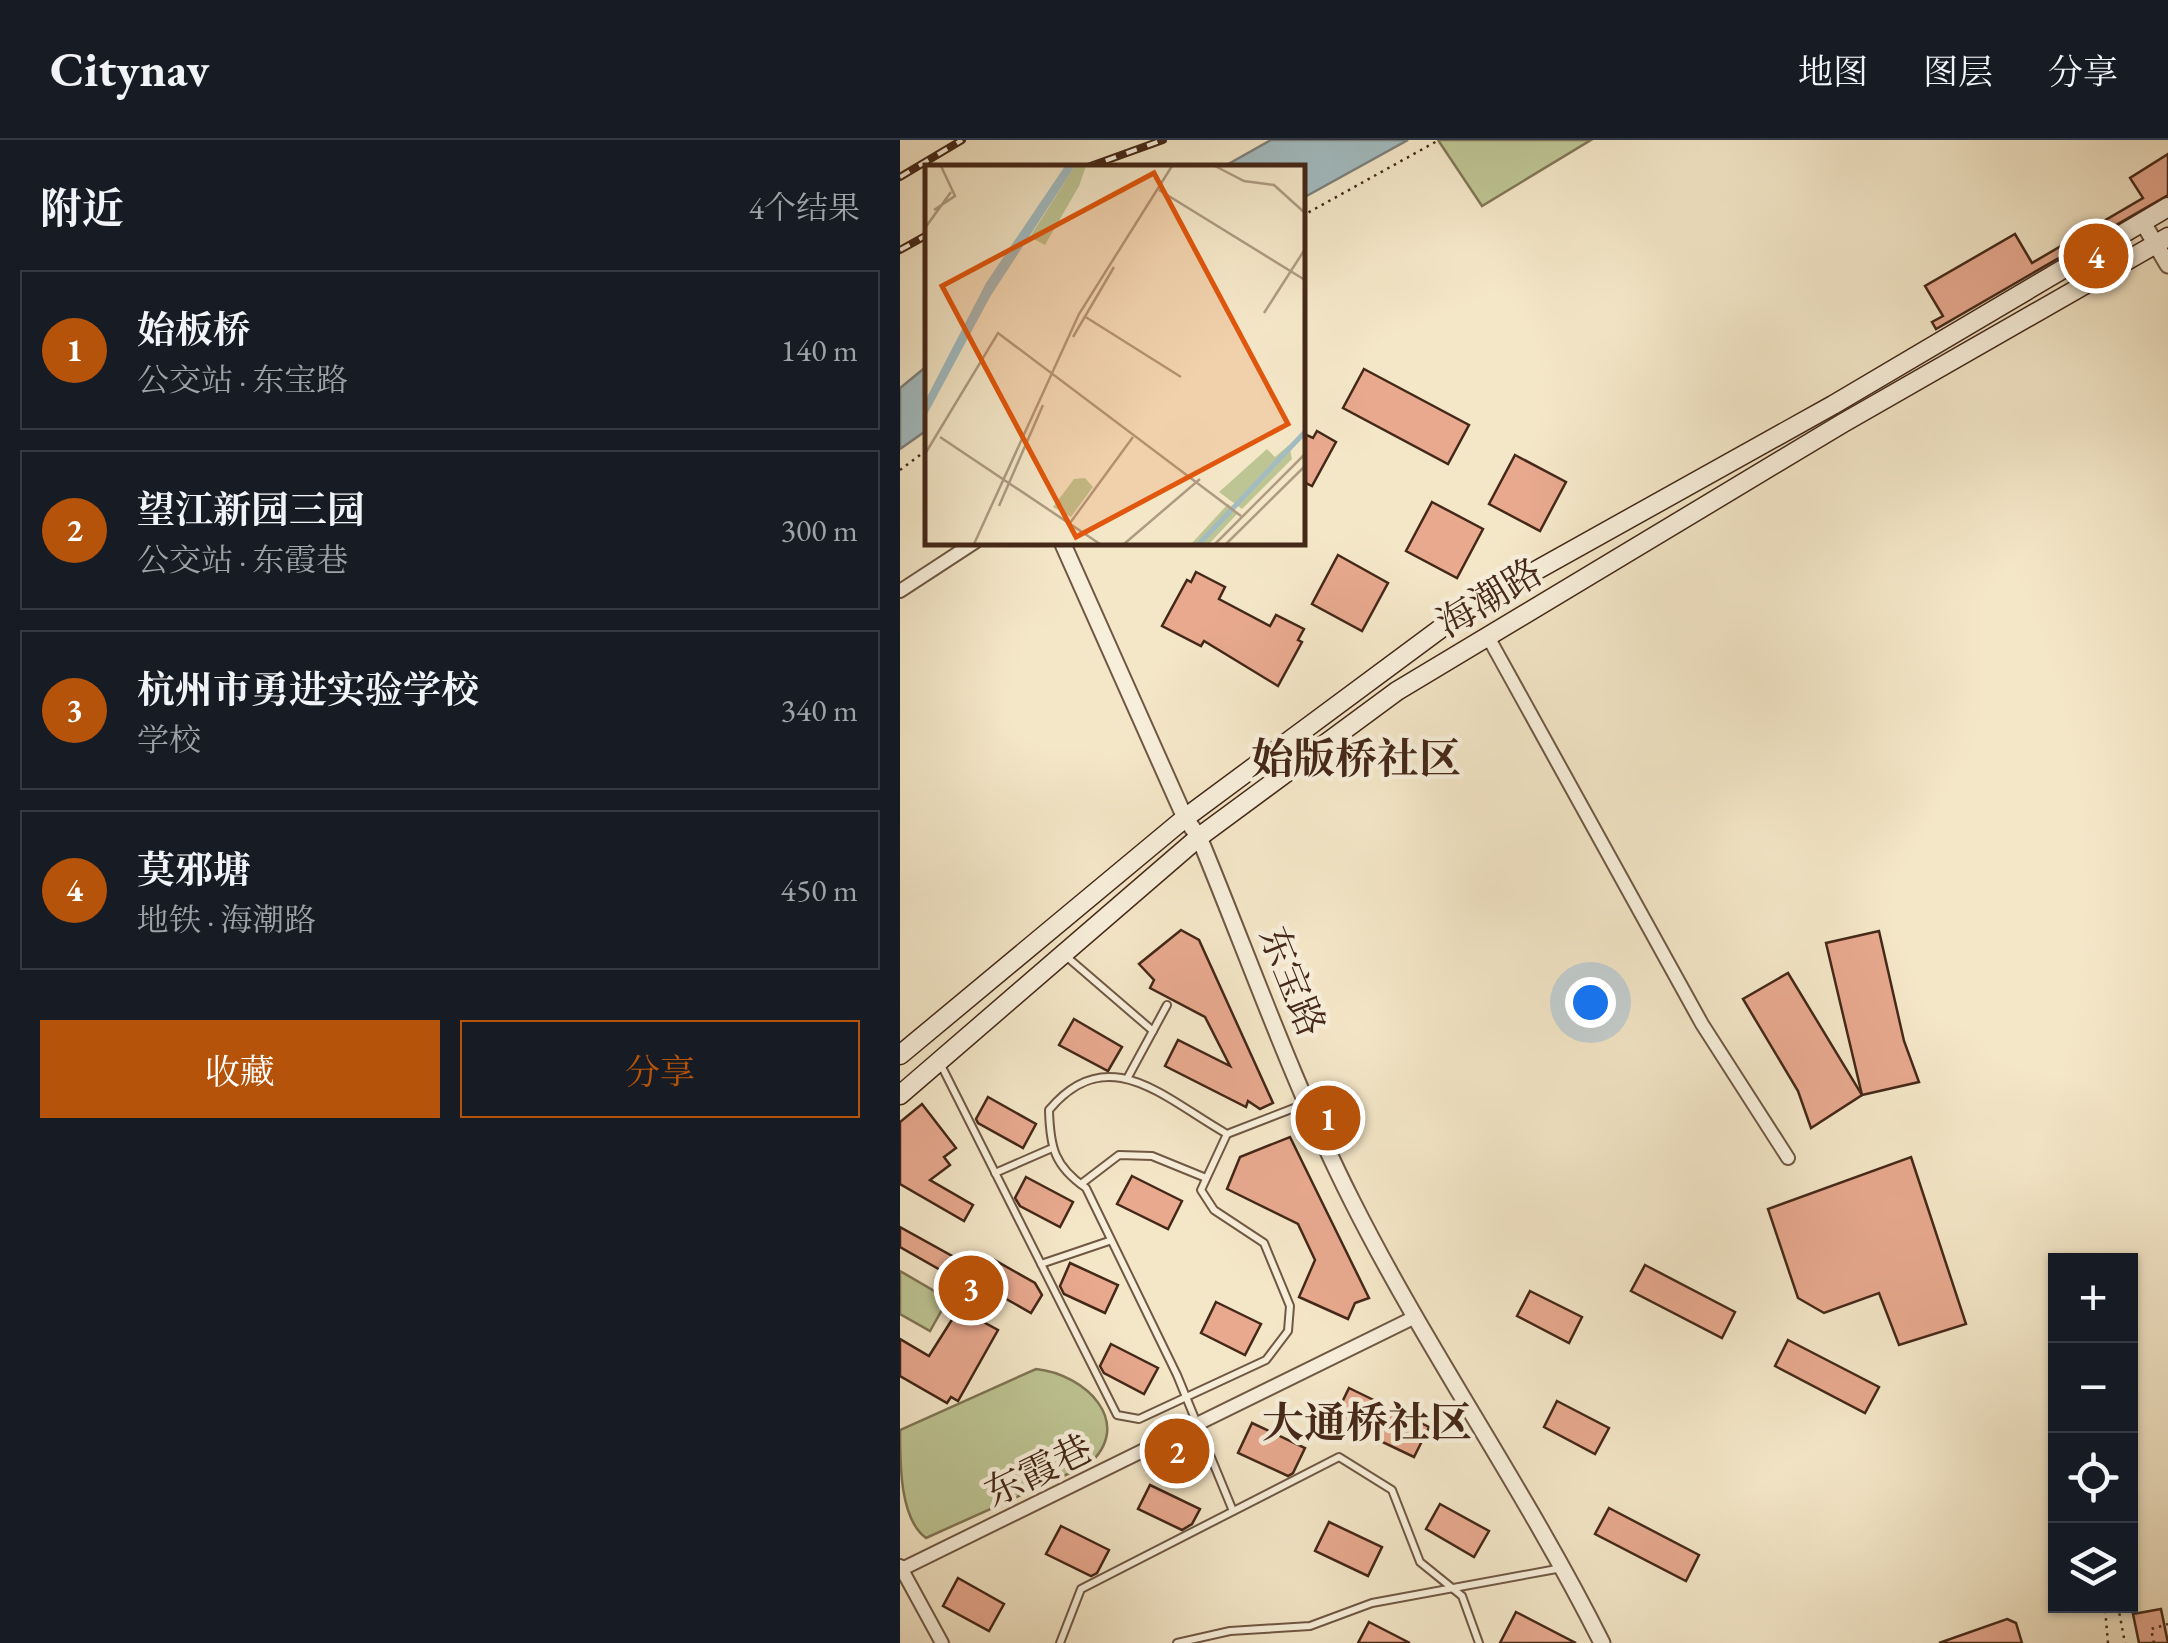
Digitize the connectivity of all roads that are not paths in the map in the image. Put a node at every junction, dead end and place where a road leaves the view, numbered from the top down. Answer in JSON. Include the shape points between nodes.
{"nodes":[{"id":1,"x":2168,"y":206,"type":"edge"},
{"id":2,"x":2142,"y":221,"type":"junction"},
{"id":3,"x":2162,"y":240,"type":"edge"},
{"id":4,"x":2168,"y":265,"type":"edge"},
{"id":5,"x":970,"y":545,"type":"edge"},
{"id":6,"x":1063,"y":545,"type":"edge"},
{"id":7,"x":900,"y":591,"type":"edge"},
{"id":8,"x":1488,"y":636,"type":"junction"},
{"id":9,"x":1185,"y":818,"type":"junction"},
{"id":10,"x":1199,"y":837,"type":"junction"},
{"id":11,"x":1064,"y":954,"type":"junction"},
{"id":12,"x":1167,"y":1005,"type":"dead end"},
{"id":13,"x":1153,"y":1031,"type":"junction"},
{"id":14,"x":900,"y":1055,"type":"edge"},
{"id":15,"x":940,"y":1062,"type":"junction"},
{"id":16,"x":1128,"y":1077,"type":"junction"},
{"id":17,"x":900,"y":1094,"type":"edge"},
{"id":18,"x":1308,"y":1103,"type":"junction"},
{"id":19,"x":1227,"y":1134,"type":"junction"},
{"id":20,"x":1050,"y":1149,"type":"junction"},
{"id":21,"x":1788,"y":1158,"type":"dead end"},
{"id":22,"x":996,"y":1173,"type":"junction"},
{"id":23,"x":1206,"y":1178,"type":"junction"},
{"id":24,"x":1081,"y":1184,"type":"junction"},
{"id":25,"x":1108,"y":1241,"type":"junction"},
{"id":26,"x":1041,"y":1264,"type":"junction"},
{"id":27,"x":1415,"y":1317,"type":"junction"},
{"id":28,"x":1186,"y":1396,"type":"junction"},
{"id":29,"x":1199,"y":1425,"type":"junction"},
{"id":30,"x":1232,"y":1512,"type":"junction"},
{"id":31,"x":900,"y":1568,"type":"edge"},
{"id":32,"x":1564,"y":1568,"type":"junction"},
{"id":33,"x":1452,"y":1588,"type":"junction"},
{"id":34,"x":942,"y":1643,"type":"edge"},
{"id":35,"x":1060,"y":1643,"type":"edge"},
{"id":36,"x":1178,"y":1643,"type":"edge"},
{"id":37,"x":1479,"y":1643,"type":"edge"},
{"id":38,"x":1602,"y":1643,"type":"edge"}],
"edges":[{"from":1,"to":2,"type":"main road","name":"海潮路"},
{"from":2,"to":3,"type":"street"},
{"from":2,"to":9,"type":"main road","name":"海潮路","via":[[1833,405],[1467,609]]},
{"from":3,"to":4,"type":"street"},
{"from":3,"to":8,"type":"main road","name":"海潮路"},
{"from":5,"to":7,"type":"street"},
{"from":6,"to":9,"type":"street","name":"东宝路"},
{"from":8,"to":10,"type":"main road","name":"海潮路","via":[[1397,691]]},
{"from":8,"to":21,"type":"street","via":[[1702,1024]]},
{"from":9,"to":10,"type":"street","name":"东宝路"},
{"from":9,"to":14,"type":"main road","name":"海潮路"},
{"from":10,"to":11,"type":"main road","name":"海潮路"},
{"from":10,"to":18,"type":"street","name":"东宝路"},
{"from":11,"to":13,"type":"lane"},
{"from":11,"to":15,"type":"main road","name":"海潮路"},
{"from":12,"to":13,"type":"lane"},
{"from":13,"to":16,"type":"lane"},
{"from":15,"to":17,"type":"main road","name":"海潮路"},
{"from":15,"to":22,"type":"lane"},
{"from":16,"to":19,"type":"lane"},
{"from":16,"to":20,"type":"lane","via":[[1095,1076],[1068,1087],[1049,1110]]},
{"from":18,"to":19,"type":"lane"},
{"from":18,"to":27,"type":"street","name":"东宝路"},
{"from":19,"to":23,"type":"lane"},
{"from":20,"to":22,"type":"lane"},
{"from":20,"to":24,"type":"lane"},
{"from":22,"to":26,"type":"lane"},
{"from":23,"to":24,"type":"lane","via":[[1152,1156],[1119,1155]]},
{"from":23,"to":28,"type":"lane","via":[[1202,1190],[1214,1210],[1264,1244],[1290,1306],[1288,1331],[1266,1360]]},
{"from":24,"to":25,"type":"lane"},
{"from":25,"to":26,"type":"lane"},
{"from":25,"to":28,"type":"lane"},
{"from":26,"to":28,"type":"lane","via":[[1116,1415],[1139,1418]]},
{"from":27,"to":29,"type":"street","name":"东霞巷"},
{"from":27,"to":32,"type":"street","name":"东宝路"},
{"from":28,"to":29,"type":"lane"},
{"from":29,"to":30,"type":"lane"},
{"from":29,"to":31,"type":"street","name":"东霞巷"},
{"from":30,"to":33,"type":"lane","via":[[1339,1457],[1392,1490],[1420,1562]]},
{"from":30,"to":35,"type":"lane","via":[[1081,1589]]},
{"from":31,"to":34,"type":"street"},
{"from":32,"to":33,"type":"lane"},
{"from":32,"to":38,"type":"street","name":"东宝路"},
{"from":33,"to":36,"type":"lane","via":[[1372,1604],[1310,1626],[1230,1631]]},
{"from":33,"to":37,"type":"lane","via":[[1462,1596]]}]}
